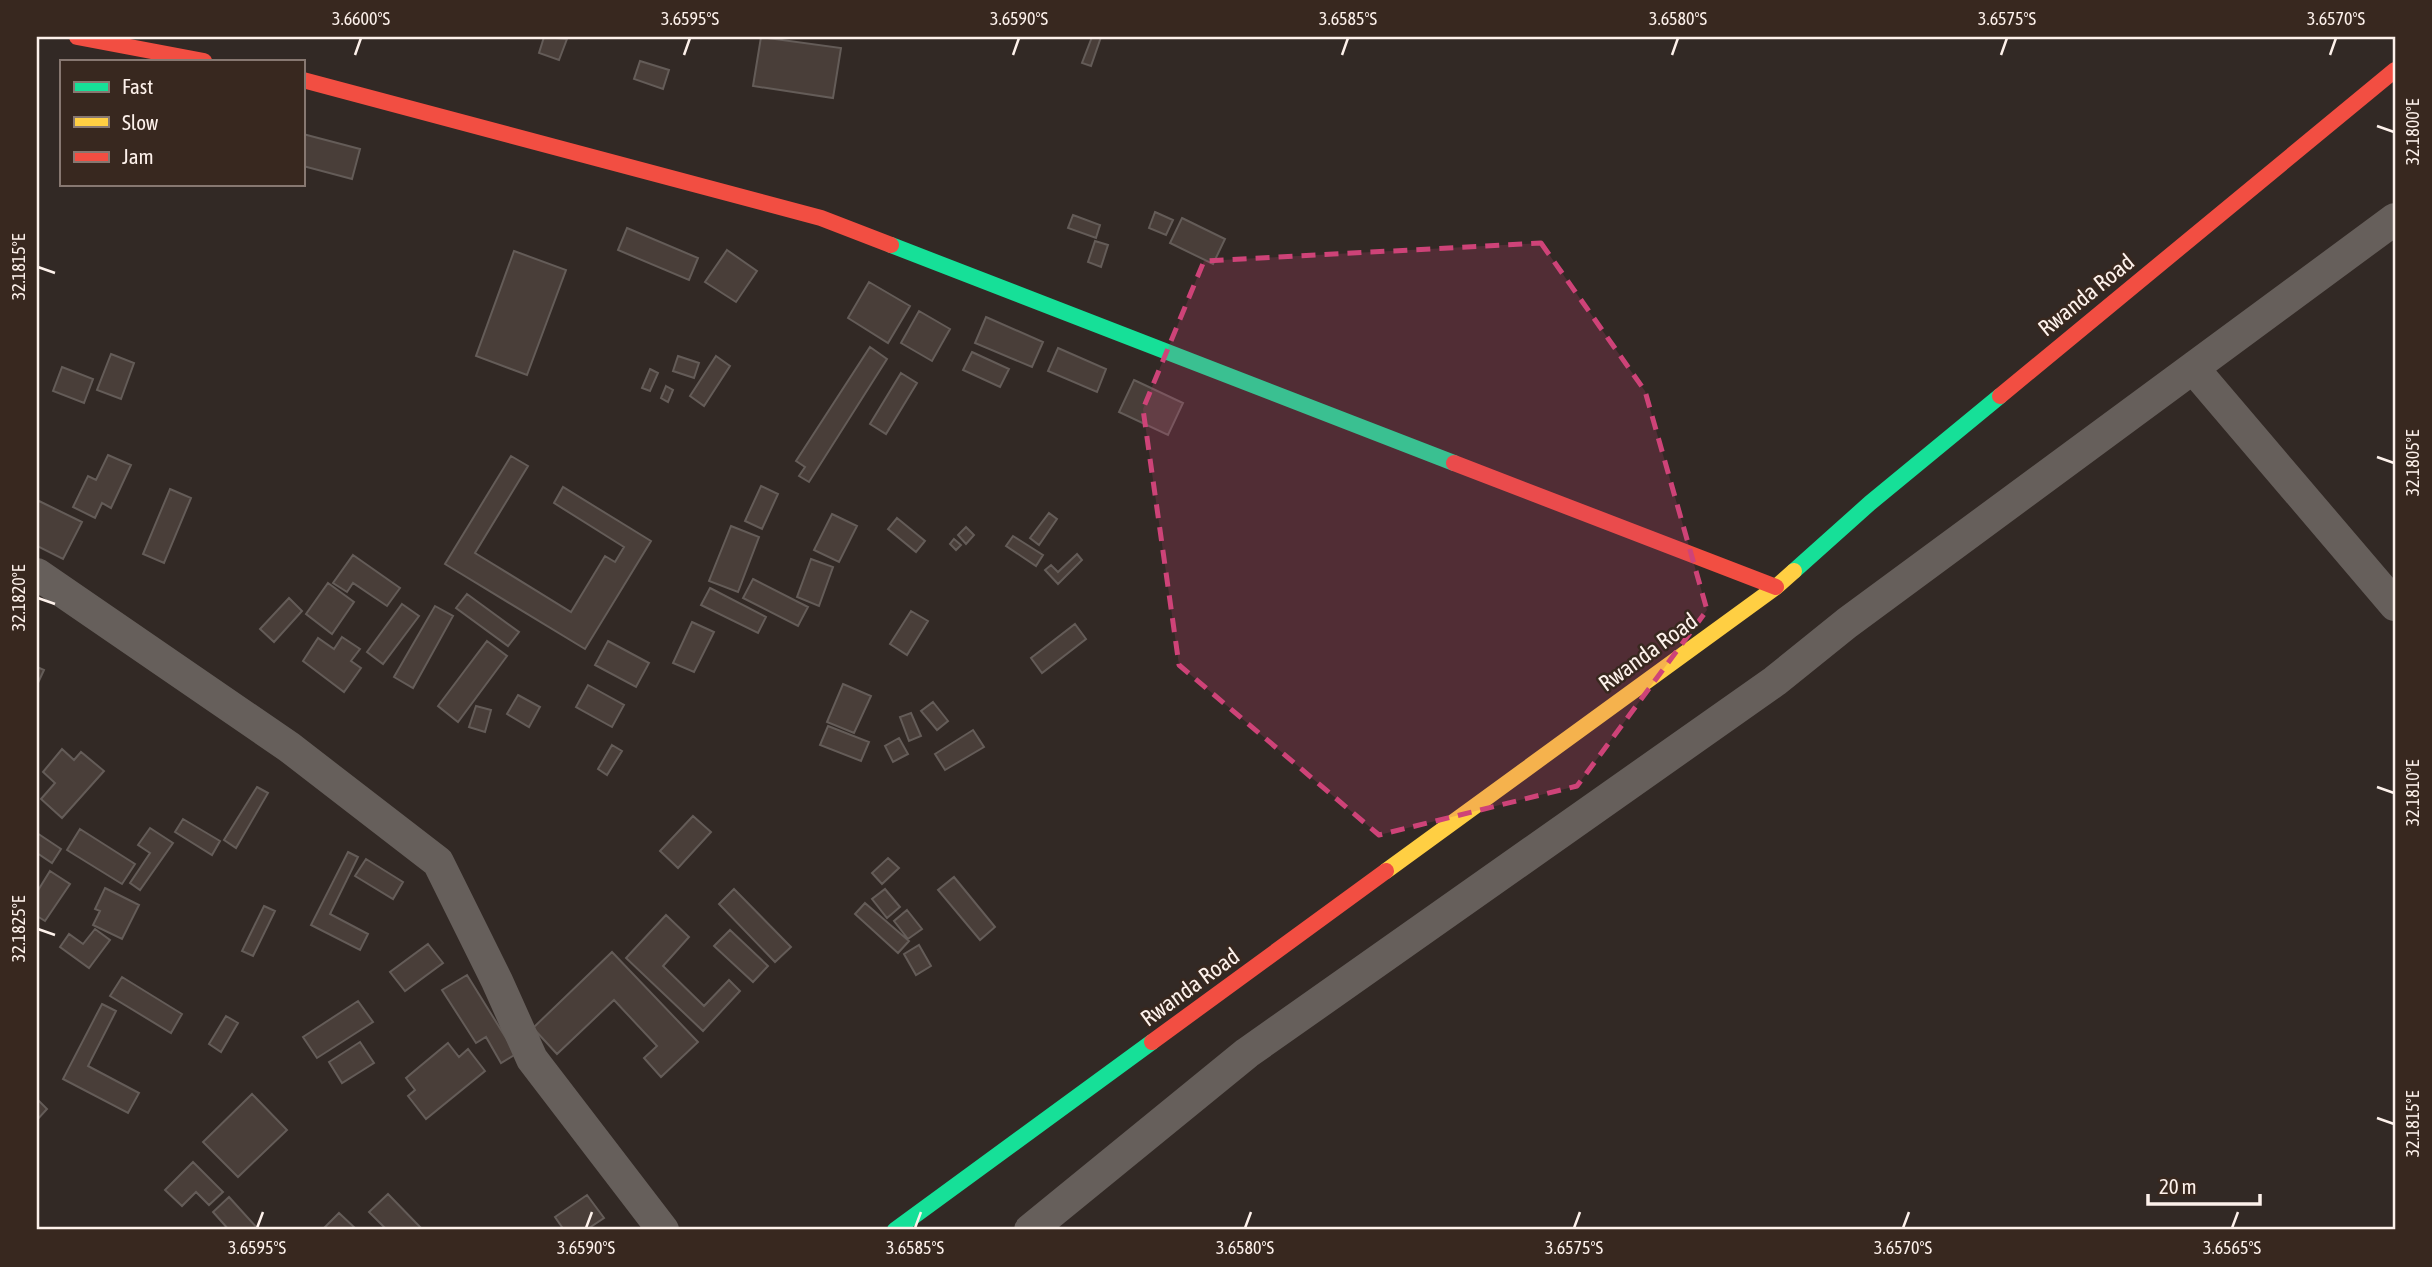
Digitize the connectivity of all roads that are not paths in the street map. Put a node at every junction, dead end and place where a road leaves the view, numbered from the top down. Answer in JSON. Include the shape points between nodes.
{"nodes":[{"id":1,"x":77,"y":37,"type":"edge"},
{"id":2,"x":199,"y":60,"type":"edge"},
{"id":3,"x":2395,"y":70,"type":"edge"},
{"id":4,"x":304,"y":80,"type":"edge"},
{"id":5,"x":2395,"y":219,"type":"edge"},
{"id":6,"x":2193,"y":368,"type":"junction"},
{"id":7,"x":37,"y":574,"type":"edge"},
{"id":8,"x":1776,"y":587,"type":"junction"},
{"id":9,"x":2395,"y":606,"type":"edge"},
{"id":10,"x":663,"y":1230,"type":"edge"},
{"id":11,"x":895,"y":1230,"type":"edge"},
{"id":12,"x":1030,"y":1230,"type":"edge"}],
"edges":[{"from":1,"to":2,"type":"main road"},
{"from":3,"to":8,"type":"main road","name":"Rwanda Road","via":[[1870,503]]},
{"from":4,"to":8,"type":"main road","via":[[821,218]]},
{"from":5,"to":6,"type":"street"},
{"from":6,"to":9,"type":"street"},
{"from":6,"to":12,"type":"street","via":[[1775,681],[1247,1053]]},
{"from":7,"to":10,"type":"street","via":[[289,747],[438,862],[532,1059]]},
{"from":8,"to":11,"type":"main road","name":"Rwanda Road"}]}
